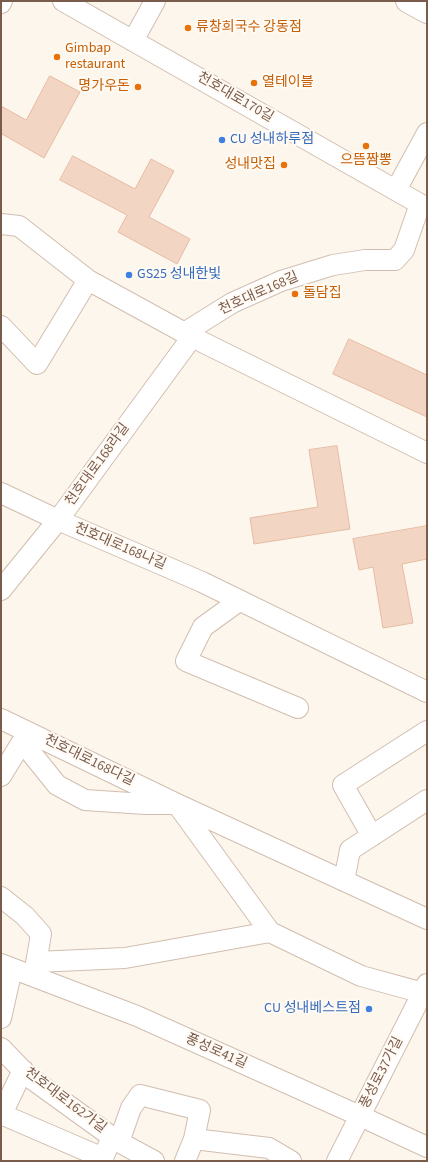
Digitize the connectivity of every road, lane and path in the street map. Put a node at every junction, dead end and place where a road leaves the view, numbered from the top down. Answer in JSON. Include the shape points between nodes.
{"nodes":[{"id":1,"x":63,"y":1,"type":"edge"},
{"id":2,"x":155,"y":1,"type":"edge"},
{"id":3,"x":407,"y":1,"type":"edge"},
{"id":4,"x":427,"y":12,"type":"edge"},
{"id":5,"x":133,"y":41,"type":"junction"},
{"id":6,"x":427,"y":133,"type":"edge"},
{"id":7,"x":396,"y":190,"type":"junction"},
{"id":8,"x":424,"y":206,"type":"edge"},
{"id":9,"x":1,"y":224,"type":"edge"},
{"id":10,"x":88,"y":280,"type":"junction"},
{"id":11,"x":1,"y":326,"type":"edge"},
{"id":12,"x":188,"y":335,"type":"junction"},
{"id":13,"x":427,"y":453,"type":"edge"},
{"id":14,"x":1,"y":493,"type":"edge"},
{"id":15,"x":58,"y":520,"type":"junction"},
{"id":16,"x":1,"y":590,"type":"edge"},
{"id":17,"x":239,"y":600,"type":"junction"},
{"id":18,"x":427,"y":692,"type":"edge"},
{"id":19,"x":298,"y":708,"type":"dead end"},
{"id":20,"x":1,"y":719,"type":"edge"},
{"id":21,"x":427,"y":731,"type":"edge"},
{"id":22,"x":28,"y":732,"type":"junction"},
{"id":23,"x":1,"y":776,"type":"edge"},
{"id":24,"x":427,"y":800,"type":"edge"},
{"id":25,"x":178,"y":804,"type":"junction"},
{"id":26,"x":372,"y":836,"type":"junction"},
{"id":27,"x":344,"y":881,"type":"junction"},
{"id":28,"x":1,"y":897,"type":"edge"},
{"id":29,"x":427,"y":919,"type":"edge"},
{"id":30,"x":270,"y":932,"type":"junction"},
{"id":31,"x":7,"y":966,"type":"edge"},
{"id":32,"x":35,"y":969,"type":"junction"},
{"id":33,"x":426,"y":990,"type":"edge"},
{"id":34,"x":1,"y":1018,"type":"edge"},
{"id":35,"x":1,"y":1048,"type":"edge"},
{"id":36,"x":23,"y":1070,"type":"junction"},
{"id":37,"x":1,"y":1115,"type":"edge"},
{"id":38,"x":360,"y":1116,"type":"junction"},
{"id":39,"x":194,"y":1139,"type":"junction"},
{"id":40,"x":116,"y":1140,"type":"junction"},
{"id":41,"x":427,"y":1147,"type":"edge"},
{"id":42,"x":154,"y":1161,"type":"edge"},
{"id":43,"x":185,"y":1161,"type":"edge"},
{"id":44,"x":291,"y":1161,"type":"edge"},
{"id":45,"x":337,"y":1161,"type":"edge"}],
"edges":[{"from":1,"to":5,"type":"street","name":"천호대로170길"},
{"from":2,"to":5,"type":"street"},
{"from":3,"to":4,"type":"street"},
{"from":5,"to":7,"type":"street","name":"천호대로170길"},
{"from":6,"to":7,"type":"street"},
{"from":7,"to":8,"type":"street","name":"천호대로170길"},
{"from":8,"to":12,"type":"street","name":"천호대로168길","via":[[404,250],[395,260],[365,260],[333,265],[281,281],[232,303]]},
{"from":9,"to":10,"type":"street","via":[[19,226]]},
{"from":10,"to":11,"type":"street","via":[[37,364]]},
{"from":10,"to":12,"type":"street"},
{"from":12,"to":13,"type":"street"},
{"from":12,"to":15,"type":"street","name":"천호대로168라길"},
{"from":14,"to":15,"type":"street","name":"천호대로168나길"},
{"from":15,"to":16,"type":"street","name":"천호대로168라길"},
{"from":15,"to":17,"type":"street","name":"천호대로168나길"},
{"from":17,"to":18,"type":"street","name":"천호대로168나길"},
{"from":17,"to":19,"type":"street","via":[[203,627],[186,661]]},
{"from":20,"to":22,"type":"street","name":"천호대로168다길"},
{"from":21,"to":26,"type":"street","via":[[343,785]]},
{"from":22,"to":23,"type":"street"},
{"from":22,"to":25,"type":"street","name":"천호대로168다길"},
{"from":22,"to":25,"type":"street","via":[[32,754],[57,785],[85,800]]},
{"from":24,"to":26,"type":"street"},
{"from":25,"to":27,"type":"street","name":"천호대로168다길"},
{"from":25,"to":30,"type":"street","name":"천호대로168다길"},
{"from":26,"to":27,"type":"street","via":[[350,850]]},
{"from":27,"to":29,"type":"street","name":"천호대로168다길"},
{"from":28,"to":32,"type":"street","via":[[25,916],[41,934]]},
{"from":30,"to":32,"type":"street","name":"풍성로41길","via":[[125,958]]},
{"from":30,"to":33,"type":"street","via":[[361,976]]},
{"from":31,"to":32,"type":"street","name":"풍성로41길"},
{"from":31,"to":34,"type":"street"},
{"from":32,"to":38,"type":"street","name":"풍성로41길"},
{"from":33,"to":38,"type":"street","name":"풍성로37가길"},
{"from":35,"to":36,"type":"street","name":"천호대로162가길"},
{"from":36,"to":37,"type":"street"},
{"from":36,"to":40,"type":"street","name":"천호대로162가길"},
{"from":37,"to":40,"type":"street","name":"천호대로162가길","via":[[103,1158]]},
{"from":38,"to":41,"type":"street","name":"풍성로41길"},
{"from":38,"to":45,"type":"street","name":"풍성로37가길"},
{"from":39,"to":40,"type":"street","via":[[200,1110],[140,1095]]},
{"from":39,"to":43,"type":"street"},
{"from":39,"to":44,"type":"street","via":[[268,1148]]},
{"from":40,"to":42,"type":"street","name":"천호대로162가길"}]}
